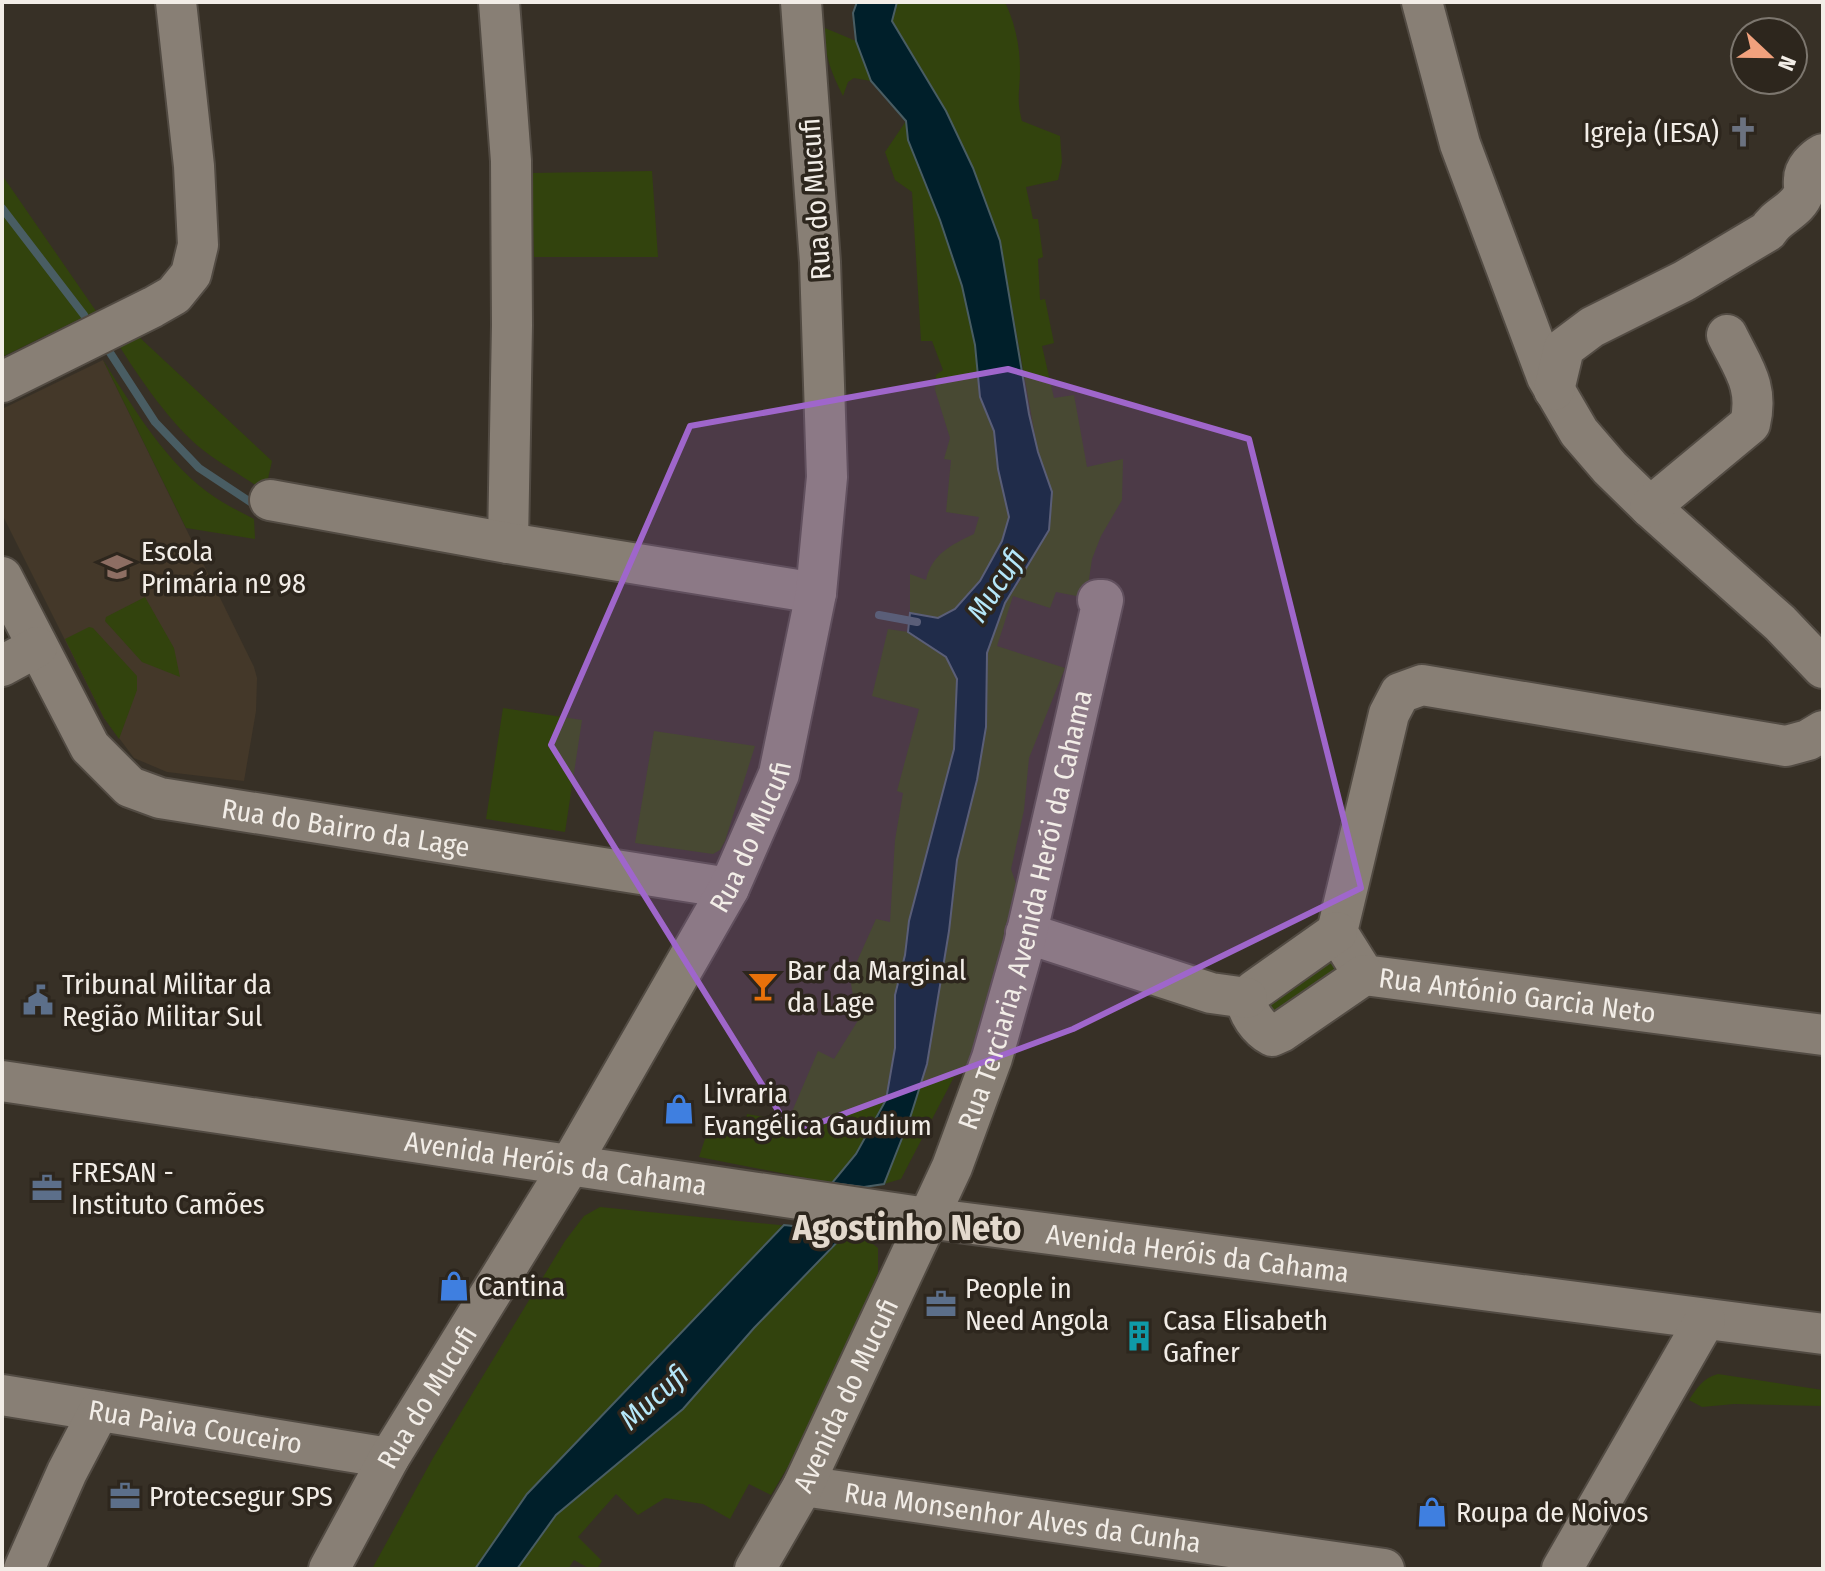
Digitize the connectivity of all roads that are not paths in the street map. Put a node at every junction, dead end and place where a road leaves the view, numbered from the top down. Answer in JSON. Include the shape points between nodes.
{"nodes":[{"id":1,"x":176,"y":2,"type":"edge"},
{"id":2,"x":499,"y":2,"type":"edge"},
{"id":3,"x":801,"y":2,"type":"edge"},
{"id":4,"x":1422,"y":2,"type":"edge"},
{"id":5,"x":1823,"y":154,"type":"edge"},
{"id":6,"x":1727,"y":335,"type":"dead end"},
{"id":7,"x":2,"y":382,"type":"edge"},
{"id":8,"x":1554,"y":390,"type":"junction"},
{"id":9,"x":270,"y":500,"type":"dead end"},
{"id":10,"x":1650,"y":507,"type":"junction"},
{"id":11,"x":508,"y":543,"type":"junction"},
{"id":12,"x":2,"y":577,"type":"edge"},
{"id":13,"x":816,"y":593,"type":"junction"},
{"id":14,"x":1098,"y":600,"type":"dead end"},
{"id":15,"x":37,"y":647,"type":"junction"},
{"id":16,"x":2,"y":666,"type":"edge"},
{"id":17,"x":1823,"y":668,"type":"edge"},
{"id":18,"x":1823,"y":731,"type":"edge"},
{"id":19,"x":729,"y":888,"type":"junction"},
{"id":20,"x":1337,"y":932,"type":"junction"},
{"id":21,"x":1026,"y":933,"type":"junction"},
{"id":22,"x":1364,"y":975,"type":"junction"},
{"id":23,"x":1247,"y":998,"type":"junction"},
{"id":24,"x":1823,"y":1035,"type":"edge"},
{"id":25,"x":2,"y":1081,"type":"edge"},
{"id":26,"x":570,"y":1165,"type":"junction"},
{"id":27,"x":927,"y":1218,"type":"junction"},
{"id":28,"x":1705,"y":1320,"type":"junction"},
{"id":29,"x":1823,"y":1334,"type":"edge"},
{"id":30,"x":2,"y":1395,"type":"edge"},
{"id":31,"x":99,"y":1411,"type":"junction"},
{"id":32,"x":389,"y":1458,"type":"junction"},
{"id":33,"x":803,"y":1486,"type":"junction"},
{"id":34,"x":24,"y":1569,"type":"edge"},
{"id":35,"x":329,"y":1569,"type":"edge"},
{"id":36,"x":755,"y":1569,"type":"edge"},
{"id":37,"x":1384,"y":1569,"type":"edge"},
{"id":38,"x":1562,"y":1569,"type":"edge"}],
"edges":[{"from":1,"to":7,"type":"street","via":[[197,205],[198,245],[191,274],[174,295],[153,307]]},
{"from":2,"to":11,"type":"street","via":[[511,161]]},
{"from":3,"to":13,"type":"street","name":"Rua do Mucufi","via":[[820,262],[827,477]]},
{"from":4,"to":8,"type":"street","via":[[1460,144]]},
{"from":5,"to":8,"type":"street","via":[[1803,174],[1804,192],[1795,207],[1773,221],[1768,231],[1592,327],[1564,348]]},
{"from":6,"to":10,"type":"street","via":[[1753,387],[1750,424]]},
{"from":8,"to":10,"type":"street","via":[[1579,432]]},
{"from":9,"to":11,"type":"street"},
{"from":10,"to":17,"type":"street"},
{"from":11,"to":13,"type":"street"},
{"from":12,"to":15,"type":"street","name":"Rua do Bairro da Lage"},
{"from":13,"to":19,"type":"street","name":"Rua do Mucufi","via":[[779,774]]},
{"from":14,"to":21,"type":"street","name":"Rua Terciaria, Avenida Herói da Cahama","via":[[1103,600]]},
{"from":15,"to":16,"type":"street"},
{"from":15,"to":19,"type":"street","name":"Rua do Bairro da Lage","via":[[90,747],[141,792]]},
{"from":18,"to":20,"type":"street","via":[[1786,746],[1422,685],[1400,693],[1389,714]]},
{"from":19,"to":26,"type":"street","name":"Rua do Mucufi"},
{"from":20,"to":22,"type":"street","name":"Rua António Garcia Neto"},
{"from":20,"to":23,"type":"street"},
{"from":21,"to":23,"type":"street","via":[[1211,993]]},
{"from":21,"to":27,"type":"street","name":"Rua Terciaria, Avenida Herói da Cahama","via":[[992,1058],[957,1156]]},
{"from":22,"to":23,"type":"street","via":[[1272,1036],[1246,1007]]},
{"from":22,"to":24,"type":"street","name":"Rua António Garcia Neto"},
{"from":25,"to":26,"type":"street","name":"Avenida Heróis da Cahama"},
{"from":26,"to":27,"type":"street","name":"Avenida Heróis da Cahama"},
{"from":26,"to":32,"type":"street","name":"Rua do Mucufi"},
{"from":27,"to":28,"type":"street","name":"Avenida Heróis da Cahama"},
{"from":27,"to":33,"type":"street","name":"Avenida do Mucufi"},
{"from":28,"to":29,"type":"street","name":"Avenida Heróis da Cahama"},
{"from":28,"to":38,"type":"street"},
{"from":30,"to":31,"type":"street","name":"Rua Paiva Couceiro"},
{"from":31,"to":32,"type":"street","name":"Rua Paiva Couceiro"},
{"from":31,"to":34,"type":"street"},
{"from":32,"to":35,"type":"street","name":"Rua do Mucufi"},
{"from":33,"to":36,"type":"street","name":"Avenida do Mucufi"},
{"from":33,"to":37,"type":"street","name":"Rua Monsenhor Alves da Cunha"}]}
